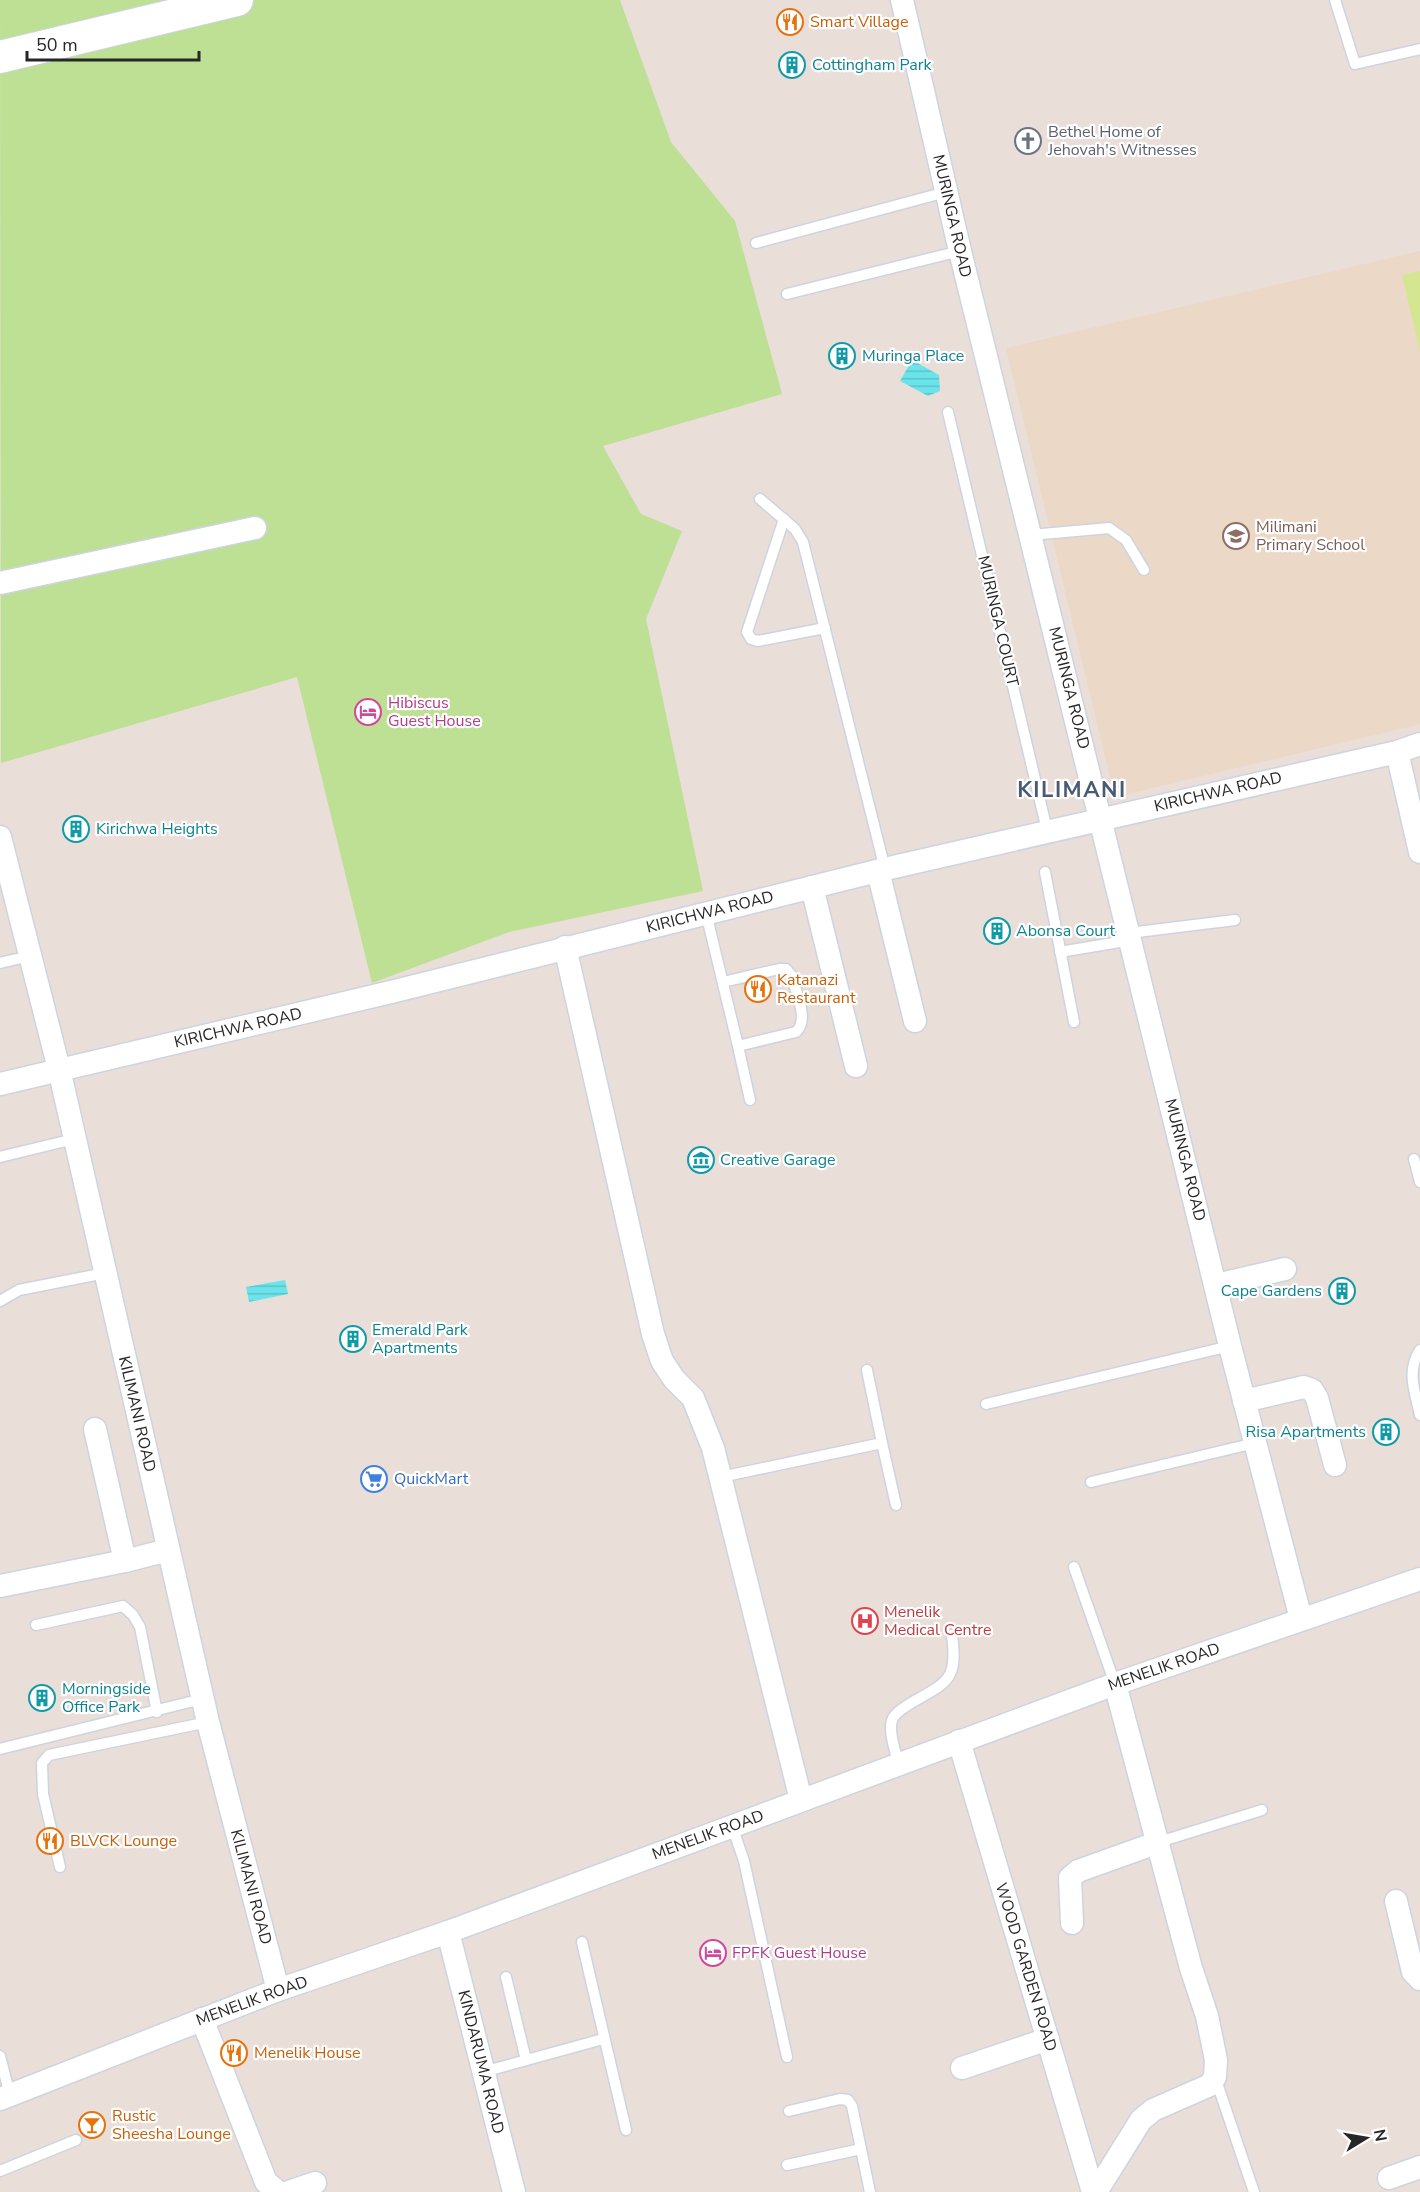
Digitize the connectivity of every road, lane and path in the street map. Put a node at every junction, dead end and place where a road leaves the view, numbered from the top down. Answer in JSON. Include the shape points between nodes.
{"nodes":[{"id":1,"x":237,"y":0,"type":"edge"},
{"id":2,"x":902,"y":0,"type":"edge"},
{"id":3,"x":1335,"y":0,"type":"edge"},
{"id":4,"x":1420,"y":50,"type":"edge"},
{"id":5,"x":0,"y":57,"type":"edge"},
{"id":6,"x":946,"y":192,"type":"junction"},
{"id":7,"x":756,"y":243,"type":"dead end"},
{"id":8,"x":960,"y":251,"type":"junction"},
{"id":9,"x":787,"y":294,"type":"dead end"},
{"id":10,"x":948,"y":412,"type":"dead end"},
{"id":11,"x":760,"y":499,"type":"dead end"},
{"id":12,"x":784,"y":519,"type":"junction"},
{"id":13,"x":255,"y":528,"type":"dead end"},
{"id":14,"x":1031,"y":535,"type":"junction"},
{"id":15,"x":1144,"y":570,"type":"dead end"},
{"id":16,"x":0,"y":583,"type":"edge"},
{"id":17,"x":825,"y":628,"type":"junction"},
{"id":18,"x":1420,"y":744,"type":"edge"},
{"id":19,"x":1397,"y":752,"type":"junction"},
{"id":20,"x":1101,"y":818,"type":"junction"},
{"id":21,"x":1047,"y":830,"type":"junction"},
{"id":22,"x":0,"y":837,"type":"edge"},
{"id":23,"x":1420,"y":852,"type":"edge"},
{"id":24,"x":882,"y":870,"type":"junction"},
{"id":25,"x":1045,"y":872,"type":"dead end"},
{"id":26,"x":812,"y":887,"type":"junction"},
{"id":27,"x":706,"y":913,"type":"junction"},
{"id":28,"x":1235,"y":920,"type":"dead end"},
{"id":29,"x":1130,"y":937,"type":"junction"},
{"id":30,"x":565,"y":947,"type":"junction"},
{"id":31,"x":1060,"y":952,"type":"junction"},
{"id":32,"x":30,"y":956,"type":"junction"},
{"id":33,"x":0,"y":963,"type":"edge"},
{"id":34,"x":723,"y":982,"type":"junction"},
{"id":35,"x":915,"y":1021,"type":"dead end"},
{"id":36,"x":1074,"y":1022,"type":"dead end"},
{"id":37,"x":738,"y":1046,"type":"junction"},
{"id":38,"x":856,"y":1066,"type":"dead end"},
{"id":39,"x":59,"y":1069,"type":"junction"},
{"id":40,"x":0,"y":1084,"type":"edge"},
{"id":41,"x":750,"y":1100,"type":"dead end"},
{"id":42,"x":74,"y":1139,"type":"junction"},
{"id":43,"x":0,"y":1157,"type":"edge"},
{"id":44,"x":1414,"y":1159,"type":"dead end"},
{"id":45,"x":1420,"y":1182,"type":"edge"},
{"id":46,"x":1285,"y":1269,"type":"dead end"},
{"id":47,"x":105,"y":1273,"type":"junction"},
{"id":48,"x":1216,"y":1285,"type":"junction"},
{"id":49,"x":0,"y":1301,"type":"edge"},
{"id":50,"x":1230,"y":1346,"type":"junction"},
{"id":51,"x":1420,"y":1350,"type":"edge"},
{"id":52,"x":867,"y":1370,"type":"dead end"},
{"id":53,"x":1244,"y":1401,"type":"junction"},
{"id":54,"x":986,"y":1404,"type":"dead end"},
{"id":55,"x":1420,"y":1415,"type":"edge"},
{"id":56,"x":94,"y":1429,"type":"dead end"},
{"id":57,"x":882,"y":1443,"type":"junction"},
{"id":58,"x":1255,"y":1443,"type":"junction"},
{"id":59,"x":1335,"y":1465,"type":"dead end"},
{"id":60,"x":721,"y":1477,"type":"junction"},
{"id":61,"x":1091,"y":1482,"type":"dead end"},
{"id":62,"x":896,"y":1504,"type":"dead end"},
{"id":63,"x":168,"y":1551,"type":"junction"},
{"id":64,"x":125,"y":1561,"type":"junction"},
{"id":65,"x":1074,"y":1567,"type":"dead end"},
{"id":66,"x":1420,"y":1579,"type":"edge"},
{"id":67,"x":0,"y":1586,"type":"edge"},
{"id":68,"x":1301,"y":1619,"type":"junction"},
{"id":69,"x":36,"y":1624,"type":"dead end"},
{"id":70,"x":952,"y":1635,"type":"dead end"},
{"id":71,"x":1115,"y":1684,"type":"junction"},
{"id":72,"x":202,"y":1699,"type":"junction"},
{"id":73,"x":157,"y":1712,"type":"junction"},
{"id":74,"x":207,"y":1722,"type":"junction"},
{"id":75,"x":959,"y":1741,"type":"junction"},
{"id":76,"x":0,"y":1749,"type":"edge"},
{"id":77,"x":898,"y":1764,"type":"junction"},
{"id":78,"x":801,"y":1800,"type":"junction"},
{"id":79,"x":1262,"y":1810,"type":"dead end"},
{"id":80,"x":732,"y":1826,"type":"junction"},
{"id":81,"x":1159,"y":1842,"type":"junction"},
{"id":82,"x":60,"y":1867,"type":"dead end"},
{"id":83,"x":1396,"y":1901,"type":"dead end"},
{"id":84,"x":1072,"y":1923,"type":"dead end"},
{"id":85,"x":448,"y":1932,"type":"junction"},
{"id":86,"x":582,"y":1942,"type":"dead end"},
{"id":87,"x":506,"y":1977,"type":"dead end"},
{"id":88,"x":1420,"y":1979,"type":"edge"},
{"id":89,"x":278,"y":1990,"type":"junction"},
{"id":90,"x":202,"y":2019,"type":"junction"},
{"id":91,"x":603,"y":2039,"type":"junction"},
{"id":92,"x":1048,"y":2039,"type":"junction"},
{"id":93,"x":0,"y":2056,"type":"edge"},
{"id":94,"x":787,"y":2057,"type":"dead end"},
{"id":95,"x":526,"y":2060,"type":"junction"},
{"id":96,"x":962,"y":2068,"type":"dead end"},
{"id":97,"x":483,"y":2072,"type":"junction"},
{"id":98,"x":1215,"y":2077,"type":"junction"},
{"id":99,"x":5,"y":2097,"type":"edge"},
{"id":100,"x":789,"y":2111,"type":"dead end"},
{"id":101,"x":626,"y":2130,"type":"dead end"},
{"id":102,"x":76,"y":2140,"type":"dead end"},
{"id":103,"x":861,"y":2149,"type":"junction"},
{"id":104,"x":787,"y":2165,"type":"dead end"},
{"id":105,"x":1420,"y":2167,"type":"edge"},
{"id":106,"x":0,"y":2171,"type":"edge"},
{"id":107,"x":1389,"y":2178,"type":"dead end"},
{"id":108,"x":315,"y":2183,"type":"dead end"},
{"id":109,"x":278,"y":2192,"type":"edge"},
{"id":110,"x":289,"y":2192,"type":"edge"},
{"id":111,"x":514,"y":2192,"type":"edge"},
{"id":112,"x":870,"y":2192,"type":"edge"},
{"id":113,"x":1095,"y":2192,"type":"edge"},
{"id":114,"x":1254,"y":2192,"type":"edge"}],
"edges":[{"from":1,"to":5,"type":"street"},
{"from":2,"to":6,"type":"street","name":"MURINGA ROAD"},
{"from":3,"to":4,"type":"lane","via":[[1355,64]]},
{"from":6,"to":7,"type":"lane"},
{"from":6,"to":8,"type":"street","name":"MURINGA ROAD"},
{"from":8,"to":9,"type":"lane"},
{"from":8,"to":14,"type":"street","name":"MURINGA ROAD"},
{"from":10,"to":21,"type":"lane","name":"MURINGA COURT"},
{"from":11,"to":12,"type":"lane"},
{"from":12,"to":17,"type":"lane","via":[[803,542]]},
{"from":12,"to":17,"type":"lane","via":[[747,632],[758,641]]},
{"from":13,"to":16,"type":"street"},
{"from":14,"to":15,"type":"lane","via":[[1109,528],[1126,540]]},
{"from":14,"to":20,"type":"street","name":"MURINGA ROAD"},
{"from":17,"to":24,"type":"lane"},
{"from":18,"to":19,"type":"street","name":"KIRICHWA ROAD"},
{"from":19,"to":20,"type":"street","name":"KIRICHWA ROAD"},
{"from":19,"to":23,"type":"street"},
{"from":20,"to":21,"type":"street","name":"KIRICHWA ROAD"},
{"from":20,"to":29,"type":"street","name":"MURINGA ROAD"},
{"from":21,"to":24,"type":"street","name":"KIRICHWA ROAD"},
{"from":22,"to":32,"type":"street","name":"KILIMANI ROAD"},
{"from":24,"to":26,"type":"street","name":"KIRICHWA ROAD"},
{"from":24,"to":35,"type":"street"},
{"from":25,"to":31,"type":"lane"},
{"from":26,"to":27,"type":"street","name":"KIRICHWA ROAD"},
{"from":26,"to":38,"type":"street"},
{"from":27,"to":30,"type":"street","name":"KIRICHWA ROAD"},
{"from":27,"to":34,"type":"lane"},
{"from":28,"to":29,"type":"lane"},
{"from":29,"to":31,"type":"lane"},
{"from":29,"to":48,"type":"street","name":"MURINGA ROAD"},
{"from":30,"to":39,"type":"street","name":"KIRICHWA ROAD"},
{"from":30,"to":60,"type":"street","via":[[653,1334],[662,1361],[693,1398]]},
{"from":31,"to":36,"type":"lane"},
{"from":32,"to":33,"type":"lane"},
{"from":32,"to":39,"type":"street","name":"KILIMANI ROAD"},
{"from":34,"to":37,"type":"lane"},
{"from":34,"to":37,"type":"lane","via":[[786,969],[803,1020],[796,1032]]},
{"from":37,"to":41,"type":"lane"},
{"from":39,"to":40,"type":"street","name":"KIRICHWA ROAD"},
{"from":39,"to":42,"type":"street","name":"KILIMANI ROAD"},
{"from":42,"to":43,"type":"lane"},
{"from":42,"to":47,"type":"street","name":"KILIMANI ROAD"},
{"from":44,"to":45,"type":"lane"},
{"from":46,"to":48,"type":"street"},
{"from":47,"to":49,"type":"lane","via":[[19,1290]]},
{"from":47,"to":63,"type":"street","name":"KILIMANI ROAD"},
{"from":48,"to":50,"type":"street","name":"MURINGA ROAD"},
{"from":50,"to":53,"type":"street","name":"MURINGA ROAD"},
{"from":50,"to":54,"type":"lane"},
{"from":51,"to":55,"type":"lane","via":[[1413,1361],[1411,1376]]},
{"from":52,"to":57,"type":"lane"},
{"from":53,"to":58,"type":"street","name":"MURINGA ROAD"},
{"from":53,"to":59,"type":"street","via":[[1304,1387],[1312,1390]]},
{"from":56,"to":64,"type":"street"},
{"from":57,"to":60,"type":"lane"},
{"from":57,"to":62,"type":"lane"},
{"from":58,"to":61,"type":"lane"},
{"from":58,"to":68,"type":"street","name":"MURINGA ROAD"},
{"from":60,"to":78,"type":"street"},
{"from":63,"to":64,"type":"street"},
{"from":63,"to":72,"type":"street","name":"KILIMANI ROAD"},
{"from":64,"to":67,"type":"street"},
{"from":65,"to":71,"type":"lane"},
{"from":66,"to":68,"type":"street","name":"MENELIK ROAD"},
{"from":68,"to":71,"type":"street","name":"MENELIK ROAD"},
{"from":69,"to":73,"type":"lane","via":[[123,1606],[140,1627]]},
{"from":70,"to":77,"type":"lane","via":[[955,1660],[951,1676],[892,1719]]},
{"from":71,"to":75,"type":"street","name":"MENELIK ROAD"},
{"from":71,"to":81,"type":"street"},
{"from":72,"to":73,"type":"lane"},
{"from":72,"to":74,"type":"street","name":"KILIMANI ROAD"},
{"from":73,"to":76,"type":"lane"},
{"from":74,"to":82,"type":"lane","via":[[49,1755],[42,1763],[43,1794]]},
{"from":74,"to":89,"type":"street","name":"KILIMANI ROAD"},
{"from":75,"to":77,"type":"street","name":"MENELIK ROAD"},
{"from":75,"to":92,"type":"street","name":"WOOD GARDEN ROAD"},
{"from":77,"to":78,"type":"street","name":"MENELIK ROAD"},
{"from":78,"to":80,"type":"street","name":"MENELIK ROAD"},
{"from":79,"to":81,"type":"lane"},
{"from":80,"to":85,"type":"street","name":"MENELIK ROAD"},
{"from":80,"to":94,"type":"lane","via":[[744,1861]]},
{"from":81,"to":84,"type":"street","via":[[1078,1871],[1070,1878]]},
{"from":81,"to":98,"type":"street","via":[[1207,2016],[1216,2060]]},
{"from":83,"to":88,"type":"street","via":[[1413,1972]]},
{"from":85,"to":89,"type":"street","name":"MENELIK ROAD"},
{"from":85,"to":97,"type":"street","name":"KINDARUMA ROAD"},
{"from":86,"to":91,"type":"lane"},
{"from":87,"to":95,"type":"lane"},
{"from":89,"to":90,"type":"street","name":"MENELIK ROAD"},
{"from":90,"to":99,"type":"street","name":"MENELIK ROAD"},
{"from":90,"to":109,"type":"street","via":[[266,2182]]},
{"from":91,"to":95,"type":"lane"},
{"from":91,"to":101,"type":"lane"},
{"from":92,"to":96,"type":"street"},
{"from":92,"to":113,"type":"street","name":"WOOD GARDEN ROAD"},
{"from":93,"to":99,"type":"lane"},
{"from":95,"to":97,"type":"lane"},
{"from":97,"to":111,"type":"street","name":"KINDARUMA ROAD"},
{"from":98,"to":113,"type":"street","via":[[1210,2085],[1153,2110],[1141,2120]]},
{"from":98,"to":114,"type":"lane"},
{"from":100,"to":103,"type":"lane","via":[[840,2098],[848,2100]]},
{"from":102,"to":106,"type":"lane"},
{"from":103,"to":104,"type":"lane"},
{"from":103,"to":112,"type":"lane"},
{"from":105,"to":107,"type":"street"},
{"from":108,"to":110,"type":"street"}]}
